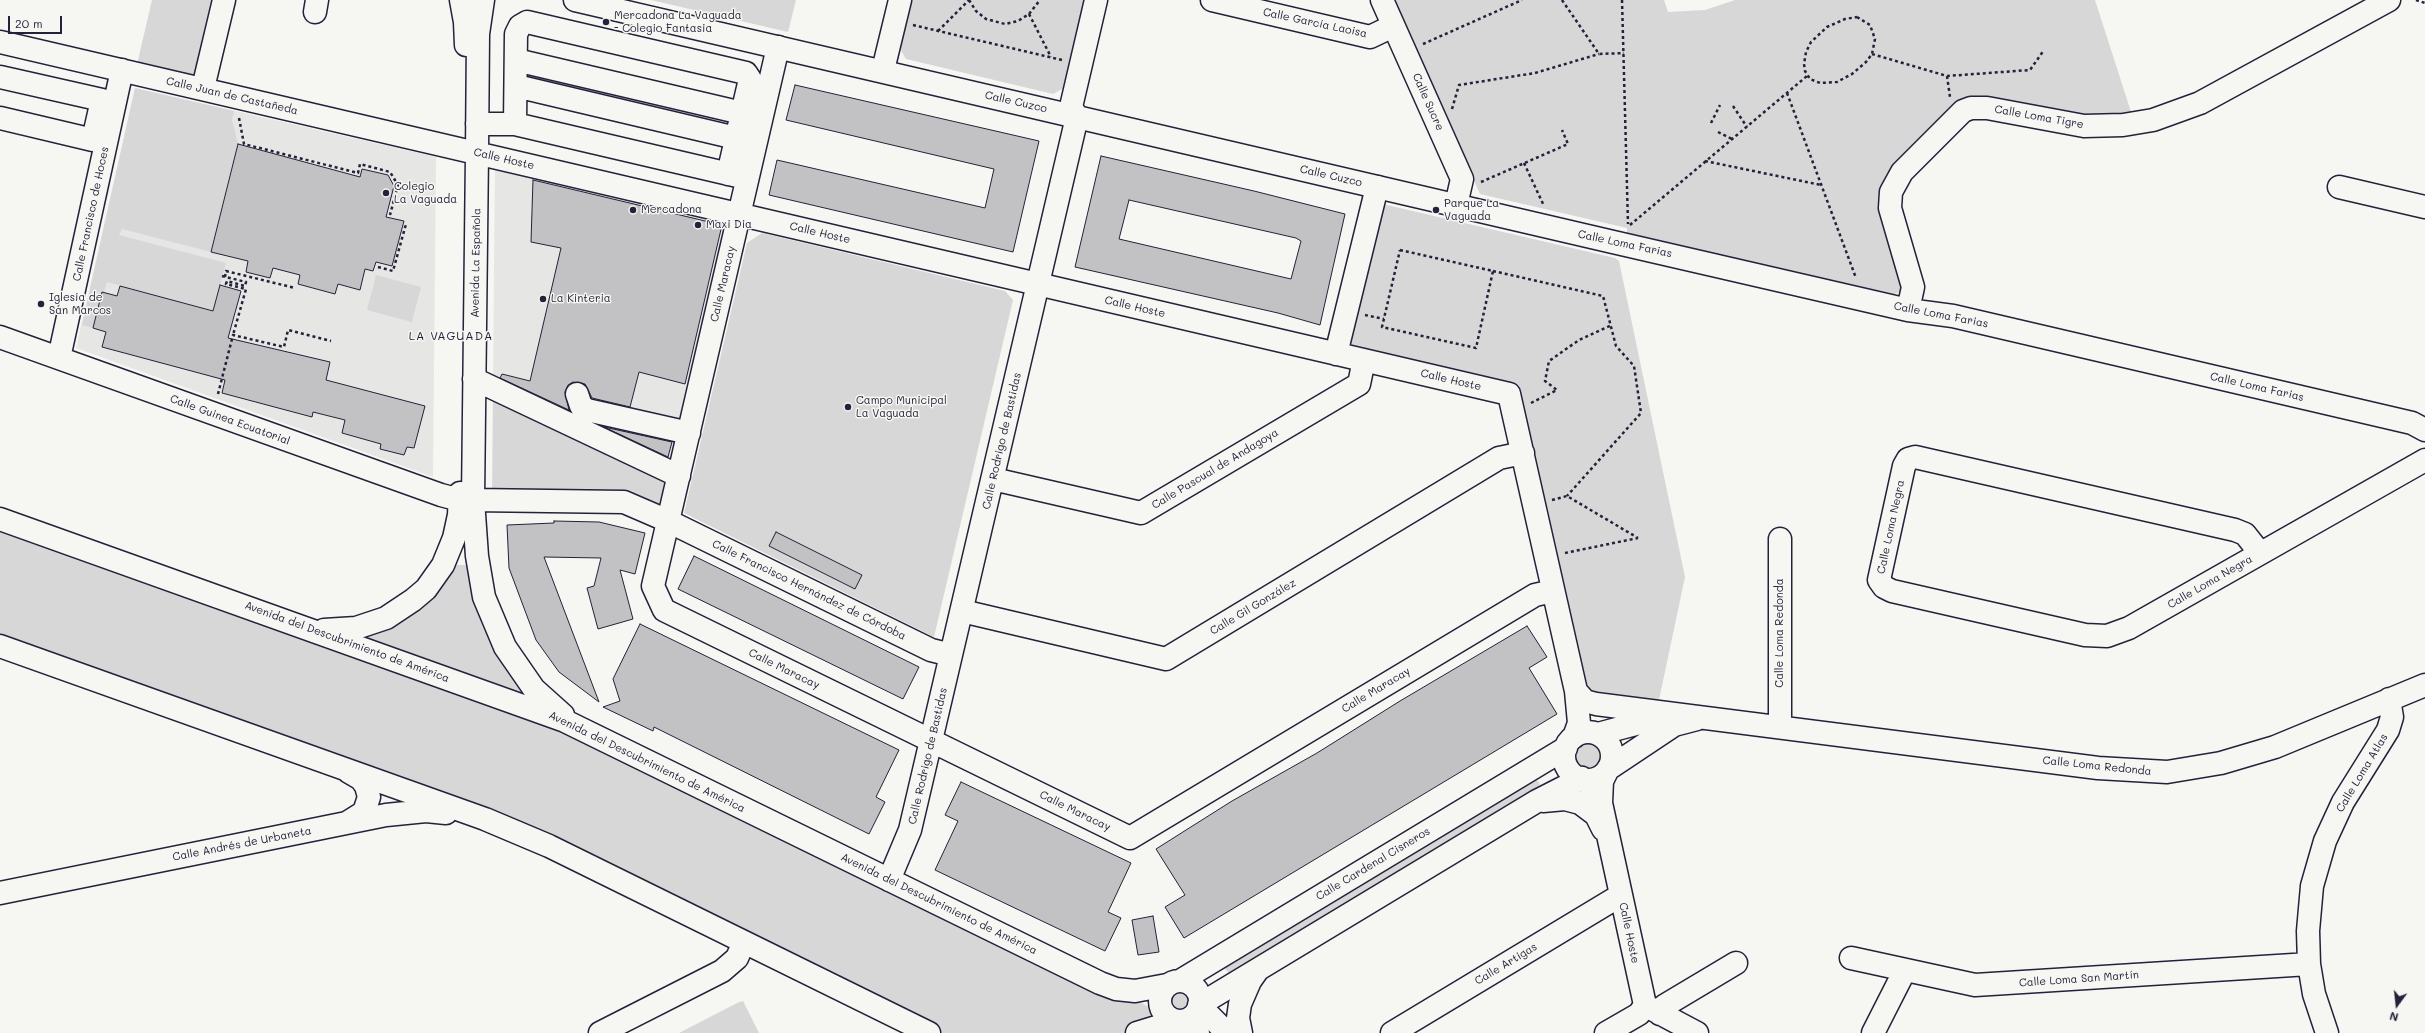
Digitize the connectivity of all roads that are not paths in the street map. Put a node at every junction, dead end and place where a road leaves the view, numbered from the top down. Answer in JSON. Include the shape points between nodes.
{"nodes":[{"id":1,"x":224,"y":0,"type":"edge"},
{"id":2,"x":461,"y":0,"type":"edge"},
{"id":3,"x":483,"y":0,"type":"edge"},
{"id":4,"x":575,"y":0,"type":"edge"},
{"id":5,"x":900,"y":0,"type":"edge"},
{"id":6,"x":1096,"y":0,"type":"edge"},
{"id":7,"x":1212,"y":0,"type":"edge"},
{"id":8,"x":1382,"y":0,"type":"edge"},
{"id":9,"x":2389,"y":0,"type":"edge"},
{"id":10,"x":1394,"y":26,"type":"junction"},
{"id":11,"x":0,"y":42,"type":"edge"},
{"id":12,"x":778,"y":47,"type":"junction"},
{"id":13,"x":516,"y":60,"type":"junction"},
{"id":14,"x":122,"y":70,"type":"junction"},
{"id":15,"x":883,"y":70,"type":"junction"},
{"id":16,"x":0,"y":77,"type":"edge"},
{"id":17,"x":516,"y":86,"type":"junction"},
{"id":18,"x":203,"y":88,"type":"junction"},
{"id":19,"x":102,"y":100,"type":"junction"},
{"id":20,"x":742,"y":113,"type":"junction"},
{"id":21,"x":1077,"y":117,"type":"junction"},
{"id":22,"x":0,"y":118,"type":"edge"},
{"id":23,"x":477,"y":124,"type":"junction"},
{"id":24,"x":515,"y":124,"type":"junction"},
{"id":25,"x":736,"y":138,"type":"junction"},
{"id":26,"x":471,"y":152,"type":"junction"},
{"id":27,"x":737,"y":176,"type":"junction"},
{"id":28,"x":1377,"y":187,"type":"junction"},
{"id":29,"x":2339,"y":187,"type":"dead end"},
{"id":30,"x":1456,"y":205,"type":"junction"},
{"id":31,"x":2425,"y":207,"type":"edge"},
{"id":32,"x":739,"y":214,"type":"junction"},
{"id":33,"x":1038,"y":284,"type":"junction"},
{"id":34,"x":1908,"y":310,"type":"junction"},
{"id":35,"x":0,"y":337,"type":"edge"},
{"id":36,"x":1336,"y":354,"type":"junction"},
{"id":37,"x":59,"y":358,"type":"junction"},
{"id":38,"x":1364,"y":360,"type":"junction"},
{"id":39,"x":474,"y":379,"type":"junction"},
{"id":40,"x":577,"y":394,"type":"dead end"},
{"id":41,"x":2425,"y":430,"type":"edge"},
{"id":42,"x":689,"y":433,"type":"junction"},
{"id":43,"x":1522,"y":453,"type":"junction"},
{"id":44,"x":2425,"y":460,"type":"edge"},
{"id":45,"x":678,"y":476,"type":"junction"},
{"id":46,"x":993,"y":479,"type":"junction"},
{"id":47,"x":467,"y":500,"type":"junction"},
{"id":48,"x":0,"y":519,"type":"edge"},
{"id":49,"x":668,"y":521,"type":"junction"},
{"id":50,"x":1780,"y":539,"type":"dead end"},
{"id":51,"x":2260,"y":553,"type":"junction"},
{"id":52,"x":436,"y":576,"type":"junction"},
{"id":53,"x":481,"y":584,"type":"junction"},
{"id":54,"x":1553,"y":591,"type":"junction"},
{"id":55,"x":962,"y":611,"type":"junction"},
{"id":56,"x":294,"y":624,"type":"junction"},
{"id":57,"x":0,"y":646,"type":"edge"},
{"id":58,"x":951,"y":655,"type":"junction"},
{"id":59,"x":2425,"y":685,"type":"edge"},
{"id":60,"x":1576,"y":691,"type":"junction"},
{"id":61,"x":2389,"y":699,"type":"junction"},
{"id":62,"x":1664,"y":720,"type":"junction"},
{"id":63,"x":1780,"y":726,"type":"junction"},
{"id":64,"x":590,"y":733,"type":"junction"},
{"id":65,"x":1598,"y":734,"type":"junction"},
{"id":66,"x":931,"y":741,"type":"junction"},
{"id":67,"x":1570,"y":742,"type":"junction"},
{"id":68,"x":339,"y":767,"type":"junction"},
{"id":69,"x":1608,"y":769,"type":"junction"},
{"id":70,"x":1582,"y":778,"type":"junction"},
{"id":71,"x":1538,"y":801,"type":"junction"},
{"id":72,"x":1601,"y":803,"type":"junction"},
{"id":73,"x":485,"y":819,"type":"junction"},
{"id":74,"x":343,"y":824,"type":"junction"},
{"id":75,"x":1610,"y":843,"type":"junction"},
{"id":76,"x":888,"y":880,"type":"junction"},
{"id":77,"x":0,"y":893,"type":"edge"},
{"id":78,"x":1621,"y":895,"type":"junction"},
{"id":79,"x":744,"y":942,"type":"junction"},
{"id":80,"x":1851,"y":958,"type":"dead end"},
{"id":81,"x":1736,"y":963,"type":"dead end"},
{"id":82,"x":2309,"y":964,"type":"junction"},
{"id":83,"x":1259,"y":969,"type":"junction"},
{"id":84,"x":1905,"y":970,"type":"junction"},
{"id":85,"x":1173,"y":983,"type":"junction"},
{"id":86,"x":1199,"y":1005,"type":"junction"},
{"id":87,"x":1652,"y":1009,"type":"junction"},
{"id":88,"x":1176,"y":1021,"type":"junction"},
{"id":89,"x":600,"y":1033,"type":"edge"},
{"id":90,"x":929,"y":1033,"type":"edge"},
{"id":91,"x":1137,"y":1033,"type":"edge"},
{"id":92,"x":1198,"y":1033,"type":"edge"},
{"id":93,"x":1227,"y":1033,"type":"edge"},
{"id":94,"x":1241,"y":1033,"type":"edge"},
{"id":95,"x":1392,"y":1033,"type":"edge"},
{"id":96,"x":1606,"y":1033,"type":"edge"},
{"id":97,"x":1697,"y":1033,"type":"edge"},
{"id":98,"x":1873,"y":1033,"type":"edge"},
{"id":99,"x":2327,"y":1033,"type":"edge"}],
"edges":[{"from":1,"to":18,"type":"street"},
{"from":2,"to":26,"type":"street","name":"Avenida La Española","via":[[466,33]]},
{"from":3,"to":23,"type":"street","name":"Avenida La Española","via":[[479,23]]},
{"from":4,"to":12,"type":"street","name":"Calle Cuzco"},
{"from":5,"to":15,"type":"street"},
{"from":6,"to":21,"type":"street","name":"Calle Rodrigo de Bastidas","via":[[1071,107]]},
{"from":7,"to":10,"type":"street","name":"Calle García Laoisa","via":[[1370,37]]},
{"from":8,"to":10,"type":"street","name":"Calle Sucre"},
{"from":9,"to":34,"type":"street","name":"Calle Loma Tigre","via":[[2200,103],[2153,120],[2123,125],[2084,126],[1987,108],[1963,111],[1902,172],[1890,192],[1890,208],[1913,287]]},
{"from":10,"to":30,"type":"street","name":"Calle Sucre","via":[[1462,178]]},
{"from":11,"to":14,"type":"street","name":"Calle Juan de Castañeda"},
{"from":12,"to":15,"type":"street","name":"Calle Cuzco"},
{"from":12,"to":27,"type":"street","name":"Calle Maracay"},
{"from":13,"to":17,"type":"street"},
{"from":13,"to":20,"type":"street"},
{"from":13,"to":20,"type":"street","via":[[516,34],[520,26],[527,22],[746,73],[750,79]]},
{"from":14,"to":18,"type":"street","name":"Calle Juan de Castañeda"},
{"from":14,"to":19,"type":"street"},
{"from":14,"to":37,"type":"street","name":"Calle Francisco de Hoces"},
{"from":15,"to":21,"type":"street","name":"Calle Cuzco"},
{"from":16,"to":19,"type":"street"},
{"from":17,"to":24,"type":"street"},
{"from":17,"to":25,"type":"street"},
{"from":18,"to":26,"type":"street","name":"Calle Juan de Castañeda"},
{"from":19,"to":22,"type":"street","via":[[92,140]]},
{"from":20,"to":25,"type":"street"},
{"from":21,"to":28,"type":"street","name":"Calle Cuzco"},
{"from":21,"to":33,"type":"street","name":"Calle Rodrigo de Bastidas"},
{"from":23,"to":24,"type":"street"},
{"from":23,"to":26,"type":"street","name":"Avenida La Española"},
{"from":24,"to":27,"type":"street"},
{"from":25,"to":27,"type":"street"},
{"from":26,"to":32,"type":"street","name":"Calle Hoste"},
{"from":26,"to":39,"type":"street","name":"Avenida La Española"},
{"from":26,"to":47,"type":"street","name":"Avenida La Española"},
{"from":27,"to":32,"type":"street","name":"Calle Maracay"},
{"from":28,"to":30,"type":"street","name":"Calle Cuzco"},
{"from":28,"to":36,"type":"street"},
{"from":29,"to":31,"type":"street"},
{"from":30,"to":34,"type":"street","name":"Calle Loma Farias"},
{"from":32,"to":33,"type":"street","name":"Calle Hoste"},
{"from":32,"to":42,"type":"street","name":"Calle Maracay"},
{"from":33,"to":36,"type":"street","name":"Calle Hoste"},
{"from":33,"to":46,"type":"street","name":"Calle Rodrigo de Bastidas"},
{"from":34,"to":41,"type":"street","name":"Calle Loma Farias","via":[[1953,316],[2404,421]]},
{"from":35,"to":37,"type":"street","name":"Calle Guinea Ecuatorial"},
{"from":36,"to":38,"type":"street","name":"Calle Hoste"},
{"from":37,"to":47,"type":"street","name":"Calle Guinea Ecuatorial","via":[[441,495]]},
{"from":38,"to":43,"type":"street","name":"Calle Hoste","via":[[1509,394]]},
{"from":38,"to":46,"type":"street","name":"Calle Pascual de Andagoya","via":[[1358,384],[1141,513]]},
{"from":39,"to":45,"type":"street"},
{"from":39,"to":47,"type":"street","name":"Avenida La Española"},
{"from":40,"to":42,"type":"street","via":[[581,406],[587,410]]},
{"from":42,"to":45,"type":"street","name":"Calle Maracay"},
{"from":43,"to":54,"type":"street","name":"Calle Hoste"},
{"from":43,"to":55,"type":"street","name":"Calle Gil González","via":[[1500,458],[1166,659]]},
{"from":44,"to":51,"type":"street","name":"Calle Loma Negra"},
{"from":45,"to":49,"type":"street","name":"Calle Maracay"},
{"from":46,"to":55,"type":"street","name":"Calle Rodrigo de Bastidas"},
{"from":47,"to":49,"type":"street","via":[[624,502]]},
{"from":47,"to":52,"type":"street","via":[[454,538]]},
{"from":47,"to":53,"type":"street","name":"Avenida La Española"},
{"from":48,"to":56,"type":"street","name":"Avenida del Descubrimiento de América"},
{"from":49,"to":58,"type":"street","name":"Calle Francisco Hernández de Córdoba","via":[[931,650]]},
{"from":49,"to":66,"type":"street","name":"Calle Maracay","via":[[653,586],[664,610]]},
{"from":50,"to":63,"type":"street","name":"Calle Loma Redonda"},
{"from":51,"to":51,"type":"street","name":"Calle Loma Negra","via":[[2245,534],[2235,530],[1915,457],[1908,460],[1904,466],[1879,580],[1884,587],[1892,591],[2084,635],[2099,636],[2129,628]]},
{"from":52,"to":53,"type":"street","via":[[452,564],[462,564],[475,572]]},
{"from":52,"to":56,"type":"street","via":[[413,600],[386,618],[356,628],[327,630]]},
{"from":53,"to":64,"type":"street","name":"Avenida La Española","via":[[489,612],[514,662],[545,700]]},
{"from":54,"to":60,"type":"street","name":"Calle Hoste"},
{"from":54,"to":66,"type":"street","name":"Calle Maracay","via":[[1535,595],[1130,838]]},
{"from":55,"to":58,"type":"street","name":"Calle Rodrigo de Bastidas"},
{"from":56,"to":64,"type":"street","name":"Avenida del Descubrimiento de América","via":[[484,691]]},
{"from":57,"to":68,"type":"street"},
{"from":58,"to":66,"type":"street","name":"Calle Rodrigo de Bastidas"},
{"from":59,"to":61,"type":"street","name":"Calle Loma Redonda"},
{"from":60,"to":62,"type":"street","via":[[1581,698],[1591,703]]},
{"from":60,"to":65,"type":"street","name":"Calle Hoste"},
{"from":60,"to":67,"type":"street","name":"Calle Hoste","via":[[1579,722]]},
{"from":61,"to":63,"type":"street","name":"Calle Loma Redonda","via":[[2248,756],[2167,772],[2098,768]]},
{"from":61,"to":82,"type":"street","name":"Calle Loma Atlas","via":[[2392,717],[2388,730],[2343,802],[2318,862],[2309,908]]},
{"from":62,"to":63,"type":"street","name":"Calle Loma Redonda","via":[[1683,722],[1704,717]]},
{"from":62,"to":65,"type":"street","via":[[1651,719]]},
{"from":62,"to":69,"type":"street"},
{"from":64,"to":76,"type":"street","name":"Avenida del Descubrimiento de América"},
{"from":65,"to":67,"type":"street","via":[[1585,732]]},
{"from":65,"to":69,"type":"street","via":[[1610,746],[1612,757]]},
{"from":66,"to":76,"type":"street","name":"Calle Rodrigo de Bastidas","via":[[908,838]]},
{"from":67,"to":70,"type":"street","via":[[1565,759],[1569,769]]},
{"from":67,"to":85,"type":"street","name":"Calle Cardenal Cisneros"},
{"from":68,"to":73,"type":"street"},
{"from":68,"to":74,"type":"street","via":[[360,779],[366,786],[369,797],[364,812]]},
{"from":69,"to":70,"type":"street","via":[[1600,777]]},
{"from":69,"to":72,"type":"street","name":"Calle Hoste","via":[[1602,781]]},
{"from":70,"to":71,"type":"street"},
{"from":70,"to":72,"type":"street","name":"Calle Hoste","via":[[1594,789]]},
{"from":71,"to":75,"type":"street","via":[[1565,799],[1585,806],[1599,820]]},
{"from":71,"to":83,"type":"street"},
{"from":72,"to":75,"type":"street","name":"Calle Hoste"},
{"from":73,"to":74,"type":"street","name":"Calle Andrés de Urbaneta","via":[[426,811],[400,813]]},
{"from":73,"to":79,"type":"street","via":[[549,846]]},
{"from":74,"to":77,"type":"street","name":"Calle Andrés de Urbaneta"},
{"from":75,"to":78,"type":"street","name":"Calle Hoste"},
{"from":76,"to":85,"type":"street","name":"Avenida del Descubrimiento de América","via":[[1104,984],[1135,991]]},
{"from":78,"to":87,"type":"street","name":"Calle Hoste"},
{"from":78,"to":95,"type":"street","name":"Calle Artigas"},
{"from":79,"to":89,"type":"street","via":[[737,958],[722,971]]},
{"from":79,"to":90,"type":"street"},
{"from":80,"to":84,"type":"street","name":"Calle Loma San Martín"},
{"from":81,"to":87,"type":"street","via":[[1664,1006]]},
{"from":82,"to":84,"type":"street","name":"Calle Loma San Martín","via":[[1975,985]]},
{"from":82,"to":99,"type":"street","name":"Calle Loma Atlas","via":[[2314,994]]},
{"from":83,"to":86,"type":"street"},
{"from":83,"to":94,"type":"street","via":[[1250,981],[1240,1004],[1238,1018]]},
{"from":84,"to":98,"type":"street"},
{"from":85,"to":86,"type":"street","via":[[1189,983],[1195,988]]},
{"from":85,"to":88,"type":"street","via":[[1162,990],[1160,1004],[1166,1016]]},
{"from":86,"to":88,"type":"street","via":[[1190,1018]]},
{"from":86,"to":93,"type":"street"},
{"from":87,"to":96,"type":"street"},
{"from":87,"to":97,"type":"street"},
{"from":88,"to":91,"type":"street"},
{"from":88,"to":92,"type":"street"}]}
